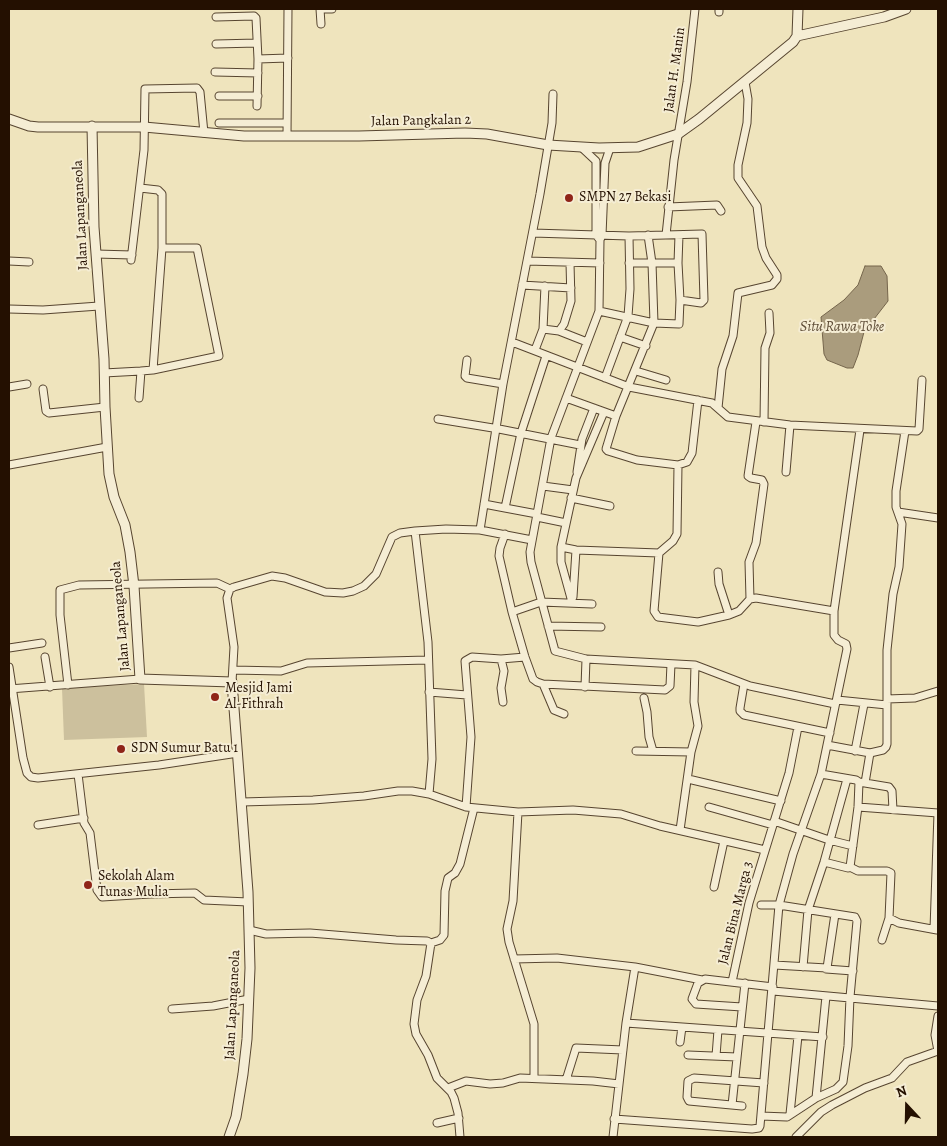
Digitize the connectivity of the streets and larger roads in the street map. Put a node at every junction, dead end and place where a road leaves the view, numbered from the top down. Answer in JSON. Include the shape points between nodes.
{"nodes":[{"id":1,"x":288,"y":9,"type":"edge"},
{"id":2,"x":320,"y":9,"type":"edge"},
{"id":3,"x":332,"y":9,"type":"edge"},
{"id":4,"x":695,"y":9,"type":"edge"},
{"id":5,"x":798,"y":9,"type":"edge"},
{"id":6,"x":906,"y":9,"type":"edge"},
{"id":7,"x":216,"y":17,"type":"dead end"},
{"id":8,"x":321,"y":24,"type":"dead end"},
{"id":9,"x":797,"y":36,"type":"junction"},
{"id":10,"x":216,"y":44,"type":"dead end"},
{"id":11,"x":258,"y":44,"type":"junction"},
{"id":12,"x":288,"y":58,"type":"junction"},
{"id":13,"x":258,"y":59,"type":"junction"},
{"id":14,"x":215,"y":72,"type":"dead end"},
{"id":15,"x":258,"y":73,"type":"junction"},
{"id":16,"x":745,"y":82,"type":"junction"},
{"id":17,"x":553,"y":94,"type":"dead end"},
{"id":18,"x":220,"y":96,"type":"dead end"},
{"id":19,"x":258,"y":96,"type":"junction"},
{"id":20,"x":258,"y":106,"type":"dead end"},
{"id":21,"x":9,"y":119,"type":"edge"},
{"id":22,"x":219,"y":123,"type":"dead end"},
{"id":23,"x":287,"y":123,"type":"junction"},
{"id":24,"x":92,"y":126,"type":"junction"},
{"id":25,"x":144,"y":127,"type":"junction"},
{"id":26,"x":204,"y":133,"type":"junction"},
{"id":27,"x":678,"y":134,"type":"junction"},
{"id":28,"x":287,"y":136,"type":"junction"},
{"id":29,"x":548,"y":145,"type":"junction"},
{"id":30,"x":579,"y":146,"type":"junction"},
{"id":31,"x":610,"y":148,"type":"junction"},
{"id":32,"x":601,"y":163,"type":"junction"},
{"id":33,"x":140,"y":188,"type":"junction"},
{"id":34,"x":668,"y":207,"type":"junction"},
{"id":35,"x":721,"y":210,"type":"dead end"},
{"id":36,"x":533,"y":233,"type":"junction"},
{"id":37,"x":648,"y":235,"type":"junction"},
{"id":38,"x":666,"y":235,"type":"junction"},
{"id":39,"x":679,"y":235,"type":"junction"},
{"id":40,"x":629,"y":236,"type":"junction"},
{"id":41,"x":600,"y":237,"type":"junction"},
{"id":42,"x":162,"y":248,"type":"junction"},
{"id":43,"x":96,"y":254,"type":"junction"},
{"id":44,"x":9,"y":261,"type":"edge"},
{"id":45,"x":527,"y":261,"type":"junction"},
{"id":46,"x":29,"y":262,"type":"dead end"},
{"id":47,"x":570,"y":263,"type":"junction"},
{"id":48,"x":600,"y":263,"type":"junction"},
{"id":49,"x":629,"y":263,"type":"junction"},
{"id":50,"x":652,"y":263,"type":"junction"},
{"id":51,"x":678,"y":264,"type":"junction"},
{"id":52,"x":522,"y":284,"type":"junction"},
{"id":53,"x":545,"y":286,"type":"junction"},
{"id":54,"x":571,"y":288,"type":"junction"},
{"id":55,"x":680,"y":300,"type":"junction"},
{"id":56,"x":100,"y":306,"type":"junction"},
{"id":57,"x":9,"y":309,"type":"edge"},
{"id":58,"x":599,"y":311,"type":"junction"},
{"id":59,"x":769,"y":313,"type":"dead end"},
{"id":60,"x":628,"y":316,"type":"junction"},
{"id":61,"x":654,"y":324,"type":"junction"},
{"id":62,"x":542,"y":330,"type":"junction"},
{"id":63,"x":559,"y":332,"type":"junction"},
{"id":64,"x":620,"y":337,"type":"junction"},
{"id":65,"x":512,"y":342,"type":"junction"},
{"id":66,"x":587,"y":342,"type":"junction"},
{"id":67,"x":646,"y":346,"type":"junction"},
{"id":68,"x":535,"y":350,"type":"junction"},
{"id":69,"x":546,"y":356,"type":"junction"},
{"id":70,"x":467,"y":360,"type":"dead end"},
{"id":71,"x":578,"y":368,"type":"junction"},
{"id":72,"x":153,"y":370,"type":"junction"},
{"id":73,"x":636,"y":371,"type":"junction"},
{"id":74,"x":141,"y":372,"type":"junction"},
{"id":75,"x":104,"y":373,"type":"junction"},
{"id":76,"x":605,"y":378,"type":"junction"},
{"id":77,"x":666,"y":380,"type":"dead end"},
{"id":78,"x":922,"y":380,"type":"dead end"},
{"id":79,"x":27,"y":384,"type":"dead end"},
{"id":80,"x":503,"y":384,"type":"junction"},
{"id":81,"x":9,"y":387,"type":"edge"},
{"id":82,"x":629,"y":387,"type":"junction"},
{"id":83,"x":43,"y":389,"type":"dead end"},
{"id":84,"x":139,"y":398,"type":"dead end"},
{"id":85,"x":566,"y":398,"type":"junction"},
{"id":86,"x":698,"y":400,"type":"junction"},
{"id":87,"x":105,"y":407,"type":"junction"},
{"id":88,"x":594,"y":408,"type":"junction"},
{"id":89,"x":718,"y":408,"type":"junction"},
{"id":90,"x":604,"y":412,"type":"junction"},
{"id":91,"x":616,"y":416,"type":"junction"},
{"id":92,"x":438,"y":419,"type":"dead end"},
{"id":93,"x":756,"y":422,"type":"junction"},
{"id":94,"x":764,"y":422,"type":"junction"},
{"id":95,"x":790,"y":425,"type":"junction"},
{"id":96,"x":496,"y":428,"type":"junction"},
{"id":97,"x":860,"y":430,"type":"junction"},
{"id":98,"x":905,"y":431,"type":"junction"},
{"id":99,"x":521,"y":433,"type":"junction"},
{"id":100,"x":551,"y":438,"type":"junction"},
{"id":101,"x":580,"y":445,"type":"junction"},
{"id":102,"x":108,"y":447,"type":"junction"},
{"id":103,"x":9,"y":465,"type":"edge"},
{"id":104,"x":678,"y":465,"type":"junction"},
{"id":105,"x":786,"y":472,"type":"dead end"},
{"id":106,"x":576,"y":478,"type":"junction"},
{"id":107,"x":543,"y":486,"type":"junction"},
{"id":108,"x":572,"y":494,"type":"junction"},
{"id":109,"x":484,"y":504,"type":"junction"},
{"id":110,"x":610,"y":506,"type":"dead end"},
{"id":111,"x":505,"y":508,"type":"junction"},
{"id":112,"x":898,"y":512,"type":"junction"},
{"id":113,"x":537,"y":516,"type":"junction"},
{"id":114,"x":938,"y":518,"type":"edge"},
{"id":115,"x":566,"y":523,"type":"junction"},
{"id":116,"x":480,"y":530,"type":"junction"},
{"id":117,"x":415,"y":531,"type":"junction"},
{"id":118,"x":505,"y":534,"type":"junction"},
{"id":119,"x":532,"y":540,"type":"junction"},
{"id":120,"x":561,"y":547,"type":"junction"},
{"id":121,"x":576,"y":550,"type":"junction"},
{"id":122,"x":659,"y":553,"type":"junction"},
{"id":123,"x":718,"y":572,"type":"dead end"},
{"id":124,"x":134,"y":586,"type":"junction"},
{"id":125,"x":230,"y":589,"type":"junction"},
{"id":126,"x":750,"y":599,"type":"junction"},
{"id":127,"x":541,"y":602,"type":"junction"},
{"id":128,"x":572,"y":602,"type":"junction"},
{"id":129,"x":592,"y":604,"type":"dead end"},
{"id":130,"x":834,"y":611,"type":"junction"},
{"id":131,"x":512,"y":612,"type":"junction"},
{"id":132,"x":729,"y":616,"type":"junction"},
{"id":133,"x":548,"y":626,"type":"junction"},
{"id":134,"x":600,"y":627,"type":"dead end"},
{"id":135,"x":42,"y":643,"type":"dead end"},
{"id":136,"x":9,"y":648,"type":"edge"},
{"id":137,"x":45,"y":657,"type":"dead end"},
{"id":138,"x":525,"y":657,"type":"junction"},
{"id":139,"x":501,"y":659,"type":"junction"},
{"id":140,"x":586,"y":659,"type":"junction"},
{"id":141,"x":428,"y":660,"type":"junction"},
{"id":142,"x":671,"y":664,"type":"junction"},
{"id":143,"x":695,"y":665,"type":"junction"},
{"id":144,"x":9,"y":667,"type":"edge"},
{"id":145,"x":233,"y":670,"type":"junction"},
{"id":146,"x":140,"y":679,"type":"junction"},
{"id":147,"x":232,"y":682,"type":"junction"},
{"id":148,"x":543,"y":684,"type":"junction"},
{"id":149,"x":744,"y":684,"type":"junction"},
{"id":150,"x":68,"y":685,"type":"junction"},
{"id":151,"x":50,"y":687,"type":"junction"},
{"id":152,"x":585,"y":687,"type":"junction"},
{"id":153,"x":10,"y":689,"type":"edge"},
{"id":154,"x":938,"y":691,"type":"edge"},
{"id":155,"x":429,"y":692,"type":"junction"},
{"id":156,"x":468,"y":695,"type":"junction"},
{"id":157,"x":644,"y":698,"type":"dead end"},
{"id":158,"x":504,"y":702,"type":"dead end"},
{"id":159,"x":836,"y":702,"type":"junction"},
{"id":160,"x":887,"y":702,"type":"junction"},
{"id":161,"x":864,"y":704,"type":"junction"},
{"id":162,"x":564,"y":714,"type":"dead end"},
{"id":163,"x":798,"y":727,"type":"junction"},
{"id":164,"x":830,"y":733,"type":"junction"},
{"id":165,"x":828,"y":745,"type":"junction"},
{"id":166,"x":636,"y":751,"type":"dead end"},
{"id":167,"x":653,"y":751,"type":"junction"},
{"id":168,"x":855,"y":751,"type":"junction"},
{"id":169,"x":691,"y":752,"type":"junction"},
{"id":170,"x":238,"y":753,"type":"junction"},
{"id":171,"x":870,"y":753,"type":"junction"},
{"id":172,"x":78,"y":774,"type":"junction"},
{"id":173,"x":821,"y":774,"type":"junction"},
{"id":174,"x":688,"y":779,"type":"junction"},
{"id":175,"x":847,"y":779,"type":"junction"},
{"id":176,"x":862,"y":782,"type":"junction"},
{"id":177,"x":428,"y":794,"type":"junction"},
{"id":178,"x":781,"y":801,"type":"junction"},
{"id":179,"x":242,"y":802,"type":"junction"},
{"id":180,"x":709,"y":807,"type":"dead end"},
{"id":181,"x":858,"y":807,"type":"junction"},
{"id":182,"x":470,"y":808,"type":"junction"},
{"id":183,"x":893,"y":810,"type":"junction"},
{"id":184,"x":518,"y":812,"type":"junction"},
{"id":185,"x":938,"y":813,"type":"edge"},
{"id":186,"x":84,"y":818,"type":"junction"},
{"id":187,"x":773,"y":823,"type":"junction"},
{"id":188,"x":38,"y":825,"type":"dead end"},
{"id":189,"x":680,"y":830,"type":"junction"},
{"id":190,"x":802,"y":830,"type":"junction"},
{"id":191,"x":829,"y":840,"type":"junction"},
{"id":192,"x":724,"y":841,"type":"junction"},
{"id":193,"x":853,"y":846,"type":"junction"},
{"id":194,"x":765,"y":850,"type":"junction"},
{"id":195,"x":824,"y":862,"type":"junction"},
{"id":196,"x":850,"y":866,"type":"junction"},
{"id":197,"x":714,"y":887,"type":"dead end"},
{"id":198,"x":248,"y":902,"type":"junction"},
{"id":199,"x":779,"y":904,"type":"junction"},
{"id":200,"x":761,"y":905,"type":"dead end"},
{"id":201,"x":808,"y":910,"type":"junction"},
{"id":202,"x":835,"y":914,"type":"junction"},
{"id":203,"x":889,"y":918,"type":"junction"},
{"id":204,"x":250,"y":930,"type":"junction"},
{"id":205,"x":936,"y":930,"type":"edge"},
{"id":206,"x":882,"y":940,"type":"dead end"},
{"id":207,"x":431,"y":943,"type":"junction"},
{"id":208,"x":514,"y":958,"type":"junction"},
{"id":209,"x":774,"y":965,"type":"junction"},
{"id":210,"x":635,"y":967,"type":"junction"},
{"id":211,"x":803,"y":967,"type":"junction"},
{"id":212,"x":826,"y":968,"type":"junction"},
{"id":213,"x":853,"y":971,"type":"junction"},
{"id":214,"x":702,"y":980,"type":"junction"},
{"id":215,"x":732,"y":982,"type":"junction"},
{"id":216,"x":745,"y":983,"type":"junction"},
{"id":217,"x":773,"y":989,"type":"junction"},
{"id":218,"x":826,"y":996,"type":"junction"},
{"id":219,"x":850,"y":997,"type":"junction"},
{"id":220,"x":249,"y":999,"type":"junction"},
{"id":221,"x":938,"y":1006,"type":"edge"},
{"id":222,"x":742,"y":1007,"type":"junction"},
{"id":223,"x":172,"y":1009,"type":"dead end"},
{"id":224,"x":938,"y":1016,"type":"edge"},
{"id":225,"x":626,"y":1023,"type":"junction"},
{"id":226,"x":938,"y":1025,"type":"edge"},
{"id":227,"x":682,"y":1027,"type":"junction"},
{"id":228,"x":718,"y":1030,"type":"junction"},
{"id":229,"x":740,"y":1032,"type":"junction"},
{"id":230,"x":769,"y":1034,"type":"junction"},
{"id":231,"x":798,"y":1036,"type":"junction"},
{"id":232,"x":823,"y":1037,"type":"junction"},
{"id":233,"x":680,"y":1042,"type":"dead end"},
{"id":234,"x":623,"y":1050,"type":"junction"},
{"id":235,"x":938,"y":1051,"type":"edge"},
{"id":236,"x":688,"y":1055,"type":"dead end"},
{"id":237,"x":716,"y":1056,"type":"junction"},
{"id":238,"x":737,"y":1057,"type":"junction"},
{"id":239,"x":534,"y":1078,"type":"junction"},
{"id":240,"x":566,"y":1080,"type":"junction"},
{"id":241,"x":735,"y":1081,"type":"junction"},
{"id":242,"x":764,"y":1083,"type":"junction"},
{"id":243,"x":619,"y":1084,"type":"junction"},
{"id":244,"x":448,"y":1088,"type":"junction"},
{"id":245,"x":816,"y":1098,"type":"junction"},
{"id":246,"x":732,"y":1105,"type":"junction"},
{"id":247,"x":742,"y":1106,"type":"dead end"},
{"id":248,"x":790,"y":1114,"type":"junction"},
{"id":249,"x":761,"y":1116,"type":"junction"},
{"id":250,"x":459,"y":1118,"type":"junction"},
{"id":251,"x":614,"y":1119,"type":"junction"},
{"id":252,"x":437,"y":1123,"type":"dead end"},
{"id":253,"x":229,"y":1137,"type":"edge"},
{"id":254,"x":460,"y":1137,"type":"edge"},
{"id":255,"x":613,"y":1137,"type":"edge"},
{"id":256,"x":796,"y":1137,"type":"edge"}],
"edges":[{"from":1,"to":12,"type":"street"},
{"from":2,"to":3,"type":"street"},
{"from":2,"to":8,"type":"street"},
{"from":4,"to":27,"type":"street","name":"Jalan H. Manin"},
{"from":5,"to":9,"type":"street"},
{"from":6,"to":9,"type":"street"},
{"from":7,"to":11,"type":"street","via":[[256,17]]},
{"from":9,"to":16,"type":"street","name":"Jalan Pangkalan 2"},
{"from":10,"to":11,"type":"street"},
{"from":11,"to":13,"type":"street"},
{"from":12,"to":13,"type":"street"},
{"from":12,"to":23,"type":"street"},
{"from":13,"to":15,"type":"street"},
{"from":14,"to":15,"type":"street"},
{"from":15,"to":19,"type":"street"},
{"from":16,"to":27,"type":"street","name":"Jalan Pangkalan 2"},
{"from":16,"to":89,"type":"street","via":[[748,119],[738,178],[757,206],[762,246],[777,279],[772,285],[738,293],[733,336],[722,369]]},
{"from":17,"to":29,"type":"street"},
{"from":18,"to":19,"type":"street"},
{"from":19,"to":20,"type":"street"},
{"from":21,"to":24,"type":"street","name":"Jalan Pangkalan 2","via":[[29,126]]},
{"from":22,"to":23,"type":"street"},
{"from":23,"to":28,"type":"street"},
{"from":24,"to":25,"type":"street","name":"Jalan Pangkalan 2"},
{"from":24,"to":43,"type":"street","name":"Jalan Lapanganeola"},
{"from":25,"to":26,"type":"street","name":"Jalan Pangkalan 2"},
{"from":25,"to":26,"type":"street","via":[[145,89],[197,88]]},
{"from":25,"to":33,"type":"street"},
{"from":26,"to":28,"type":"street","name":"Jalan Pangkalan 2"},
{"from":27,"to":31,"type":"street","name":"Jalan Pangkalan 2","via":[[638,147]]},
{"from":27,"to":34,"type":"street","name":"Jalan H. Manin"},
{"from":28,"to":29,"type":"street","name":"Jalan Pangkalan 2","via":[[465,133]]},
{"from":29,"to":30,"type":"street","name":"Jalan Pangkalan 2"},
{"from":29,"to":36,"type":"street"},
{"from":30,"to":31,"type":"street","name":"Jalan Pangkalan 2"},
{"from":30,"to":32,"type":"street"},
{"from":31,"to":32,"type":"street"},
{"from":32,"to":41,"type":"street"},
{"from":33,"to":42,"type":"street","via":[[161,192]]},
{"from":33,"to":43,"type":"street","via":[[132,257]]},
{"from":34,"to":35,"type":"street","via":[[716,205]]},
{"from":34,"to":38,"type":"street","name":"Jalan H. Manin"},
{"from":36,"to":41,"type":"street"},
{"from":36,"to":45,"type":"street"},
{"from":37,"to":38,"type":"street"},
{"from":37,"to":40,"type":"street"},
{"from":37,"to":50,"type":"street"},
{"from":38,"to":39,"type":"street"},
{"from":39,"to":51,"type":"street"},
{"from":39,"to":55,"type":"street","via":[[702,234],[703,258],[702,302]]},
{"from":40,"to":41,"type":"street"},
{"from":40,"to":49,"type":"street"},
{"from":41,"to":48,"type":"street"},
{"from":42,"to":72,"type":"street"},
{"from":42,"to":72,"type":"street","via":[[197,248],[219,356]]},
{"from":43,"to":56,"type":"street","name":"Jalan Lapanganeola"},
{"from":44,"to":46,"type":"street"},
{"from":45,"to":47,"type":"street"},
{"from":45,"to":52,"type":"street"},
{"from":47,"to":48,"type":"street"},
{"from":47,"to":54,"type":"street"},
{"from":48,"to":58,"type":"street"},
{"from":49,"to":50,"type":"street"},
{"from":49,"to":60,"type":"street"},
{"from":50,"to":51,"type":"street"},
{"from":50,"to":61,"type":"street"},
{"from":51,"to":55,"type":"street"},
{"from":52,"to":53,"type":"street"},
{"from":52,"to":65,"type":"street"},
{"from":53,"to":54,"type":"street"},
{"from":53,"to":62,"type":"street"},
{"from":54,"to":63,"type":"street","via":[[570,308]]},
{"from":55,"to":61,"type":"street","via":[[679,324]]},
{"from":56,"to":57,"type":"street"},
{"from":56,"to":75,"type":"street","name":"Jalan Lapanganeola"},
{"from":58,"to":60,"type":"street"},
{"from":58,"to":66,"type":"street"},
{"from":59,"to":94,"type":"street"},
{"from":60,"to":61,"type":"street"},
{"from":60,"to":64,"type":"street"},
{"from":61,"to":67,"type":"street"},
{"from":62,"to":63,"type":"street"},
{"from":62,"to":68,"type":"street"},
{"from":63,"to":66,"type":"street"},
{"from":64,"to":67,"type":"street"},
{"from":64,"to":76,"type":"street"},
{"from":65,"to":68,"type":"street"},
{"from":65,"to":80,"type":"street"},
{"from":66,"to":71,"type":"street"},
{"from":67,"to":73,"type":"street"},
{"from":68,"to":69,"type":"street"},
{"from":69,"to":71,"type":"street"},
{"from":69,"to":99,"type":"street"},
{"from":70,"to":80,"type":"street","via":[[466,378]]},
{"from":71,"to":76,"type":"street"},
{"from":71,"to":85,"type":"street"},
{"from":72,"to":74,"type":"street"},
{"from":73,"to":77,"type":"street"},
{"from":73,"to":82,"type":"street"},
{"from":74,"to":75,"type":"street"},
{"from":74,"to":84,"type":"street"},
{"from":75,"to":87,"type":"street","name":"Jalan Lapanganeola"},
{"from":76,"to":82,"type":"street"},
{"from":78,"to":98,"type":"street","via":[[919,430]]},
{"from":79,"to":81,"type":"street"},
{"from":80,"to":96,"type":"street"},
{"from":82,"to":86,"type":"street"},
{"from":82,"to":91,"type":"street"},
{"from":83,"to":87,"type":"street","via":[[49,413]]},
{"from":85,"to":88,"type":"street"},
{"from":85,"to":100,"type":"street"},
{"from":86,"to":89,"type":"street"},
{"from":86,"to":104,"type":"street","via":[[690,458]]},
{"from":87,"to":102,"type":"street","name":"Jalan Lapanganeola"},
{"from":88,"to":90,"type":"street"},
{"from":88,"to":101,"type":"street"},
{"from":89,"to":93,"type":"street","via":[[728,417]]},
{"from":90,"to":91,"type":"street"},
{"from":90,"to":106,"type":"street"},
{"from":91,"to":104,"type":"street","via":[[606,446],[608,451],[637,460]]},
{"from":92,"to":96,"type":"street"},
{"from":93,"to":94,"type":"street"},
{"from":93,"to":126,"type":"street","via":[[748,476],[762,480],[764,484],[749,568]]},
{"from":94,"to":95,"type":"street"},
{"from":95,"to":97,"type":"street"},
{"from":95,"to":105,"type":"street"},
{"from":96,"to":99,"type":"street"},
{"from":96,"to":109,"type":"street"},
{"from":97,"to":98,"type":"street"},
{"from":97,"to":130,"type":"street"},
{"from":98,"to":112,"type":"street","via":[[896,491]]},
{"from":99,"to":100,"type":"street"},
{"from":99,"to":111,"type":"street"},
{"from":100,"to":101,"type":"street"},
{"from":100,"to":107,"type":"street"},
{"from":101,"to":106,"type":"street"},
{"from":102,"to":103,"type":"street"},
{"from":102,"to":124,"type":"street","name":"Jalan Lapanganeola","via":[[110,483],[125,525]]},
{"from":104,"to":122,"type":"street","via":[[677,534]]},
{"from":106,"to":108,"type":"street"},
{"from":107,"to":108,"type":"street"},
{"from":107,"to":113,"type":"street"},
{"from":108,"to":110,"type":"street"},
{"from":108,"to":115,"type":"street"},
{"from":109,"to":111,"type":"street"},
{"from":109,"to":116,"type":"street"},
{"from":111,"to":113,"type":"street"},
{"from":112,"to":114,"type":"street"},
{"from":112,"to":160,"type":"street","via":[[902,524],[899,567],[889,624]]},
{"from":113,"to":115,"type":"street"},
{"from":113,"to":119,"type":"street"},
{"from":115,"to":120,"type":"street"},
{"from":116,"to":117,"type":"street"},
{"from":116,"to":118,"type":"street"},
{"from":117,"to":125,"type":"street","via":[[392,537],[376,574],[359,589],[343,593],[326,592],[272,576]]},
{"from":117,"to":141,"type":"street"},
{"from":118,"to":119,"type":"street"},
{"from":118,"to":131,"type":"street","via":[[499,556]]},
{"from":119,"to":127,"type":"street","via":[[530,557]]},
{"from":120,"to":121,"type":"street"},
{"from":120,"to":128,"type":"street","via":[[561,562]]},
{"from":121,"to":122,"type":"street"},
{"from":121,"to":128,"type":"street"},
{"from":122,"to":132,"type":"street","via":[[654,611],[658,617],[698,622]]},
{"from":123,"to":132,"type":"street","via":[[718,584]]},
{"from":124,"to":125,"type":"street","via":[[217,583]]},
{"from":124,"to":146,"type":"street","name":"Jalan Lapanganeola"},
{"from":124,"to":150,"type":"street","via":[[79,586],[60,590]]},
{"from":125,"to":145,"type":"street"},
{"from":126,"to":130,"type":"street","via":[[761,598]]},
{"from":126,"to":132,"type":"street"},
{"from":127,"to":128,"type":"street"},
{"from":127,"to":131,"type":"street"},
{"from":127,"to":133,"type":"street"},
{"from":128,"to":129,"type":"street"},
{"from":130,"to":159,"type":"street","via":[[834,635],[847,648]]},
{"from":131,"to":138,"type":"street"},
{"from":133,"to":134,"type":"street"},
{"from":133,"to":140,"type":"street","via":[[557,653]]},
{"from":135,"to":136,"type":"street"},
{"from":137,"to":151,"type":"street"},
{"from":138,"to":139,"type":"street"},
{"from":138,"to":148,"type":"street","via":[[533,679]]},
{"from":139,"to":156,"type":"street","via":[[466,659]]},
{"from":139,"to":158,"type":"street"},
{"from":140,"to":142,"type":"street"},
{"from":140,"to":152,"type":"street"},
{"from":141,"to":145,"type":"street","via":[[307,663],[275,672]]},
{"from":141,"to":155,"type":"street"},
{"from":142,"to":143,"type":"street"},
{"from":142,"to":152,"type":"street","via":[[670,686],[665,690]]},
{"from":143,"to":149,"type":"street"},
{"from":143,"to":169,"type":"street","via":[[694,702],[698,726]]},
{"from":144,"to":153,"type":"street"},
{"from":145,"to":147,"type":"street"},
{"from":146,"to":147,"type":"street","name":"Jalan Lapanganeola"},
{"from":146,"to":150,"type":"street"},
{"from":147,"to":170,"type":"street","name":"Jalan Lapanganeola"},
{"from":148,"to":152,"type":"street"},
{"from":148,"to":162,"type":"street","via":[[554,710]]},
{"from":149,"to":159,"type":"street"},
{"from":149,"to":163,"type":"street","via":[[742,713]]},
{"from":150,"to":151,"type":"street"},
{"from":151,"to":153,"type":"street"},
{"from":153,"to":172,"type":"street","via":[[29,775],[38,778]]},
{"from":154,"to":160,"type":"street"},
{"from":155,"to":156,"type":"street"},
{"from":155,"to":177,"type":"street","via":[[432,759]]},
{"from":156,"to":182,"type":"street"},
{"from":157,"to":167,"type":"street"},
{"from":159,"to":161,"type":"street"},
{"from":159,"to":164,"type":"street"},
{"from":160,"to":161,"type":"street"},
{"from":160,"to":171,"type":"street","via":[[886,747]]},
{"from":161,"to":168,"type":"street"},
{"from":163,"to":164,"type":"street"},
{"from":163,"to":178,"type":"street","name":"Jalan Bina Marga 3"},
{"from":164,"to":165,"type":"street"},
{"from":165,"to":168,"type":"street"},
{"from":165,"to":173,"type":"street"},
{"from":166,"to":167,"type":"street"},
{"from":167,"to":169,"type":"street"},
{"from":168,"to":171,"type":"street"},
{"from":169,"to":174,"type":"street"},
{"from":170,"to":172,"type":"street"},
{"from":170,"to":179,"type":"street","name":"Jalan Lapanganeola"},
{"from":171,"to":176,"type":"street"},
{"from":172,"to":186,"type":"street"},
{"from":173,"to":175,"type":"street"},
{"from":173,"to":190,"type":"street"},
{"from":174,"to":178,"type":"street"},
{"from":174,"to":189,"type":"street"},
{"from":175,"to":176,"type":"street"},
{"from":175,"to":191,"type":"street"},
{"from":176,"to":181,"type":"street"},
{"from":176,"to":183,"type":"street","via":[[891,788]]},
{"from":177,"to":179,"type":"street","via":[[398,791],[344,798]]},
{"from":177,"to":182,"type":"street"},
{"from":178,"to":187,"type":"street","name":"Jalan Bina Marga 3"},
{"from":179,"to":198,"type":"street","name":"Jalan Lapanganeola"},
{"from":180,"to":187,"type":"street"},
{"from":181,"to":183,"type":"street"},
{"from":181,"to":193,"type":"street"},
{"from":182,"to":184,"type":"street"},
{"from":182,"to":207,"type":"street","via":[[460,864],[448,878],[445,891],[444,935]]},
{"from":183,"to":185,"type":"street"},
{"from":184,"to":189,"type":"street","via":[[607,812]]},
{"from":184,"to":208,"type":"street","via":[[513,901],[507,929]]},
{"from":185,"to":205,"type":"street"},
{"from":186,"to":188,"type":"street"},
{"from":186,"to":198,"type":"street","via":[[89,830],[97,890],[102,897],[195,893],[204,900]]},
{"from":187,"to":190,"type":"street"},
{"from":187,"to":194,"type":"street","name":"Jalan Bina Marga 3"},
{"from":189,"to":192,"type":"street"},
{"from":190,"to":191,"type":"street"},
{"from":190,"to":199,"type":"street"},
{"from":191,"to":193,"type":"street"},
{"from":191,"to":195,"type":"street"},
{"from":192,"to":194,"type":"street"},
{"from":192,"to":197,"type":"street"},
{"from":193,"to":196,"type":"street"},
{"from":194,"to":215,"type":"street","name":"Jalan Bina Marga 3","via":[[748,903]]},
{"from":195,"to":196,"type":"street"},
{"from":195,"to":201,"type":"street"},
{"from":196,"to":203,"type":"street","via":[[858,871],[891,873]]},
{"from":198,"to":204,"type":"street","name":"Jalan Lapanganeola"},
{"from":199,"to":200,"type":"street"},
{"from":199,"to":201,"type":"street"},
{"from":199,"to":209,"type":"street"},
{"from":201,"to":202,"type":"street"},
{"from":201,"to":211,"type":"street"},
{"from":202,"to":212,"type":"street"},
{"from":202,"to":213,"type":"street","via":[[856,918]]},
{"from":203,"to":205,"type":"street"},
{"from":203,"to":206,"type":"street"},
{"from":204,"to":207,"type":"street","via":[[266,934],[310,933]]},
{"from":204,"to":220,"type":"street","name":"Jalan Lapanganeola"},
{"from":207,"to":244,"type":"street","via":[[414,1024],[437,1078]]},
{"from":208,"to":210,"type":"street","via":[[556,958]]},
{"from":208,"to":239,"type":"street","via":[[534,1024]]},
{"from":209,"to":211,"type":"street"},
{"from":209,"to":217,"type":"street"},
{"from":210,"to":214,"type":"street"},
{"from":210,"to":225,"type":"street"},
{"from":211,"to":212,"type":"street"},
{"from":212,"to":213,"type":"street"},
{"from":213,"to":219,"type":"street"},
{"from":214,"to":215,"type":"street"},
{"from":214,"to":222,"type":"street","via":[[692,999],[694,1003]]},
{"from":215,"to":216,"type":"street"},
{"from":216,"to":217,"type":"street"},
{"from":216,"to":222,"type":"street"},
{"from":217,"to":218,"type":"street"},
{"from":217,"to":230,"type":"street"},
{"from":218,"to":219,"type":"street"},
{"from":218,"to":232,"type":"street"},
{"from":219,"to":221,"type":"street"},
{"from":219,"to":245,"type":"street","via":[[843,1082],[836,1090]]},
{"from":220,"to":223,"type":"street"},
{"from":220,"to":253,"type":"street","name":"Jalan Lapanganeola","via":[[241,1090]]},
{"from":222,"to":229,"type":"street"},
{"from":224,"to":226,"type":"street"},
{"from":225,"to":227,"type":"street"},
{"from":225,"to":234,"type":"street"},
{"from":226,"to":235,"type":"street","via":[[935,1035]]},
{"from":227,"to":228,"type":"street"},
{"from":227,"to":233,"type":"street"},
{"from":228,"to":229,"type":"street"},
{"from":228,"to":237,"type":"street"},
{"from":229,"to":230,"type":"street"},
{"from":229,"to":238,"type":"street"},
{"from":230,"to":231,"type":"street"},
{"from":230,"to":242,"type":"street"},
{"from":231,"to":232,"type":"street"},
{"from":231,"to":248,"type":"street"},
{"from":232,"to":245,"type":"street"},
{"from":234,"to":240,"type":"street","via":[[576,1048]]},
{"from":234,"to":243,"type":"street"},
{"from":235,"to":256,"type":"street","via":[[907,1062],[892,1078],[832,1105]]},
{"from":236,"to":237,"type":"street"},
{"from":237,"to":238,"type":"street"},
{"from":238,"to":241,"type":"street"},
{"from":239,"to":240,"type":"street"},
{"from":239,"to":244,"type":"street","via":[[490,1084],[466,1082]]},
{"from":240,"to":243,"type":"street"},
{"from":241,"to":242,"type":"street"},
{"from":241,"to":246,"type":"street"},
{"from":241,"to":246,"type":"street","via":[[694,1078],[687,1083],[689,1101]]},
{"from":242,"to":249,"type":"street"},
{"from":243,"to":251,"type":"street"},
{"from":244,"to":250,"type":"street"},
{"from":245,"to":248,"type":"street"},
{"from":246,"to":247,"type":"street"},
{"from":248,"to":249,"type":"street","via":[[785,1118]]},
{"from":249,"to":251,"type":"street","via":[[757,1129]]},
{"from":250,"to":252,"type":"street"},
{"from":250,"to":254,"type":"street"},
{"from":251,"to":255,"type":"street"}]}
